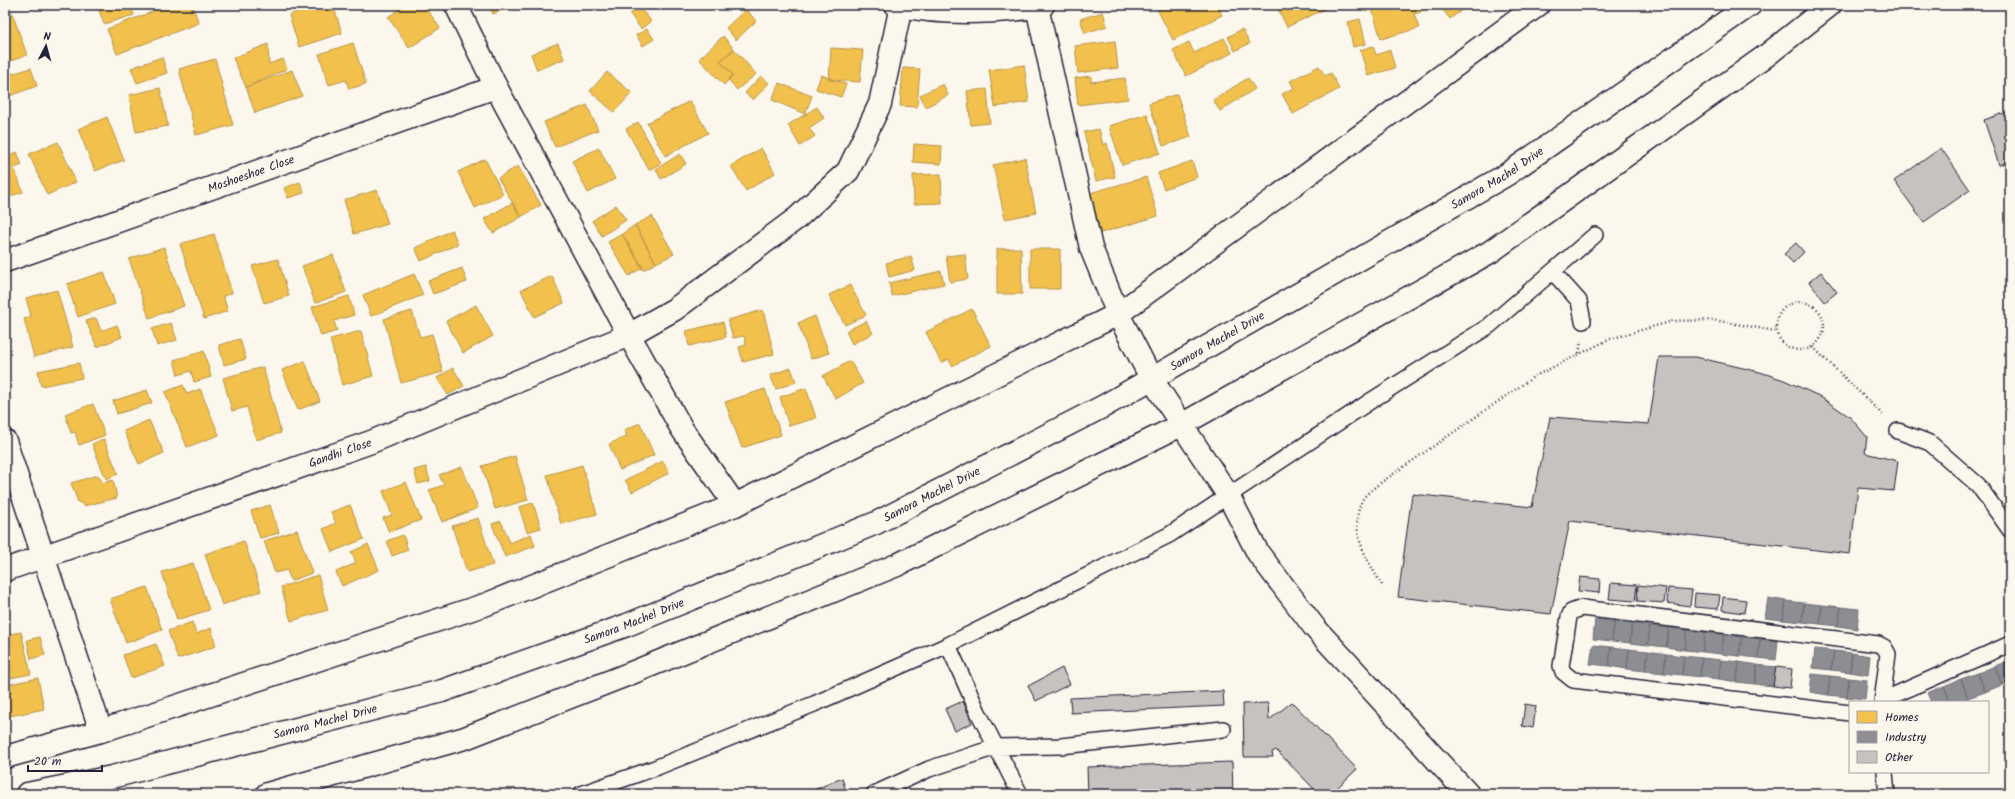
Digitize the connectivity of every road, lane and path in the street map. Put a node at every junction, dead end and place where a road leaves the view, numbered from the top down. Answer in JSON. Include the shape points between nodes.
{"nodes":[{"id":1,"x":456,"y":5,"type":"edge"},
{"id":2,"x":898,"y":5,"type":"edge"},
{"id":3,"x":1538,"y":5,"type":"edge"},
{"id":4,"x":1750,"y":5,"type":"edge"},
{"id":5,"x":1830,"y":5,"type":"edge"},
{"id":6,"x":1040,"y":6,"type":"edge"},
{"id":7,"x":496,"y":87,"type":"junction"},
{"id":8,"x":1595,"y":235,"type":"dead end"},
{"id":9,"x":5,"y":261,"type":"edge"},
{"id":10,"x":1553,"y":272,"type":"junction"},
{"id":11,"x":1118,"y":314,"type":"junction"},
{"id":12,"x":1583,"y":321,"type":"dead end"},
{"id":13,"x":1775,"y":331,"type":"junction"},
{"id":14,"x":629,"y":335,"type":"junction"},
{"id":15,"x":1813,"y":347,"type":"junction"},
{"id":16,"x":1151,"y":378,"type":"junction"},
{"id":17,"x":1181,"y":425,"type":"junction"},
{"id":18,"x":1898,"y":431,"type":"joint"},
{"id":19,"x":5,"y":441,"type":"edge"},
{"id":20,"x":1228,"y":495,"type":"junction"},
{"id":21,"x":735,"y":505,"type":"junction"},
{"id":22,"x":2010,"y":530,"type":"edge"},
{"id":23,"x":45,"y":557,"type":"junction"},
{"id":24,"x":5,"y":570,"type":"edge"},
{"id":25,"x":1382,"y":585,"type":"dead end"},
{"id":26,"x":2010,"y":644,"type":"edge"},
{"id":27,"x":948,"y":645,"type":"junction"},
{"id":28,"x":1883,"y":701,"type":"edge"},
{"id":29,"x":1849,"y":713,"type":"edge"},
{"id":30,"x":1223,"y":729,"type":"dead end"},
{"id":31,"x":101,"y":731,"type":"junction"},
{"id":32,"x":996,"y":747,"type":"junction"},
{"id":33,"x":5,"y":757,"type":"edge"},
{"id":34,"x":1885,"y":773,"type":"edge"},
{"id":35,"x":27,"y":794,"type":"edge"},
{"id":36,"x":267,"y":794,"type":"edge"},
{"id":37,"x":581,"y":794,"type":"edge"},
{"id":38,"x":874,"y":794,"type":"edge"},
{"id":39,"x":1020,"y":794,"type":"edge"},
{"id":40,"x":1468,"y":794,"type":"edge"},
{"id":41,"x":1887,"y":794,"type":"edge"}],
"edges":[{"from":1,"to":7,"type":"street"},
{"from":2,"to":6,"type":"street","via":[[920,10],[990,13]]},
{"from":2,"to":14,"type":"street","name":"Gandhi Close","via":[[880,104],[848,171],[797,218],[712,282],[675,309]]},
{"from":3,"to":11,"type":"street"},
{"from":4,"to":16,"type":"street","name":"Samora Machel Drive","via":[[1506,176]]},
{"from":5,"to":17,"type":"street","via":[[1767,55],[1490,252]]},
{"from":6,"to":11,"type":"street","via":[[1091,248]]},
{"from":7,"to":9,"type":"street","name":"Moshoeshoe Close"},
{"from":7,"to":14,"type":"street"},
{"from":8,"to":10,"type":"lane"},
{"from":10,"to":12,"type":"lane","via":[[1579,301]]},
{"from":10,"to":20,"type":"lane","via":[[1489,326]]},
{"from":11,"to":16,"type":"street"},
{"from":11,"to":21,"type":"street"},
{"from":13,"to":15,"type":"path","via":[[1779,340],[1790,348],[1804,350]]},
{"from":13,"to":15,"type":"path","via":[[1775,321],[1786,306],[1804,302],[1814,306],[1824,322],[1824,332],[1820,341]]},
{"from":13,"to":25,"type":"path","via":[[1714,320],[1673,321],[1610,339],[1535,376],[1376,486],[1364,499],[1357,517],[1358,536]]},
{"from":14,"to":21,"type":"street","via":[[682,429]]},
{"from":14,"to":23,"type":"street","name":"Gandhi Close","via":[[371,442]]},
{"from":15,"to":18,"type":"path"},
{"from":16,"to":17,"type":"street"},
{"from":16,"to":35,"type":"street","name":"Samora Machel Drive","via":[[1104,406],[876,523],[627,625],[442,691],[112,777]]},
{"from":17,"to":20,"type":"street"},
{"from":17,"to":36,"type":"street","via":[[897,565],[634,672],[465,738]]},
{"from":18,"to":22,"type":"lane","via":[[1930,443],[1978,485]]},
{"from":19,"to":23,"type":"street"},
{"from":20,"to":27,"type":"lane","via":[[1169,535]]},
{"from":20,"to":40,"type":"street","via":[[1258,553],[1315,628]]},
{"from":21,"to":31,"type":"street","via":[[487,604]]},
{"from":23,"to":24,"type":"street","name":"Gandhi Close"},
{"from":23,"to":31,"type":"street"},
{"from":26,"to":28,"type":"lane"},
{"from":27,"to":32,"type":"lane"},
{"from":27,"to":37,"type":"lane","via":[[814,704],[656,768]]},
{"from":28,"to":29,"type":"lane","via":[[1888,654],[1884,647],[1878,644],[1582,608],[1571,612],[1569,617],[1561,666],[1563,672],[1573,680]]},
{"from":30,"to":32,"type":"lane","via":[[1061,746]]},
{"from":31,"to":33,"type":"street"},
{"from":32,"to":38,"type":"lane","via":[[929,769]]},
{"from":32,"to":39,"type":"lane"},
{"from":34,"to":41,"type":"lane"}]}
